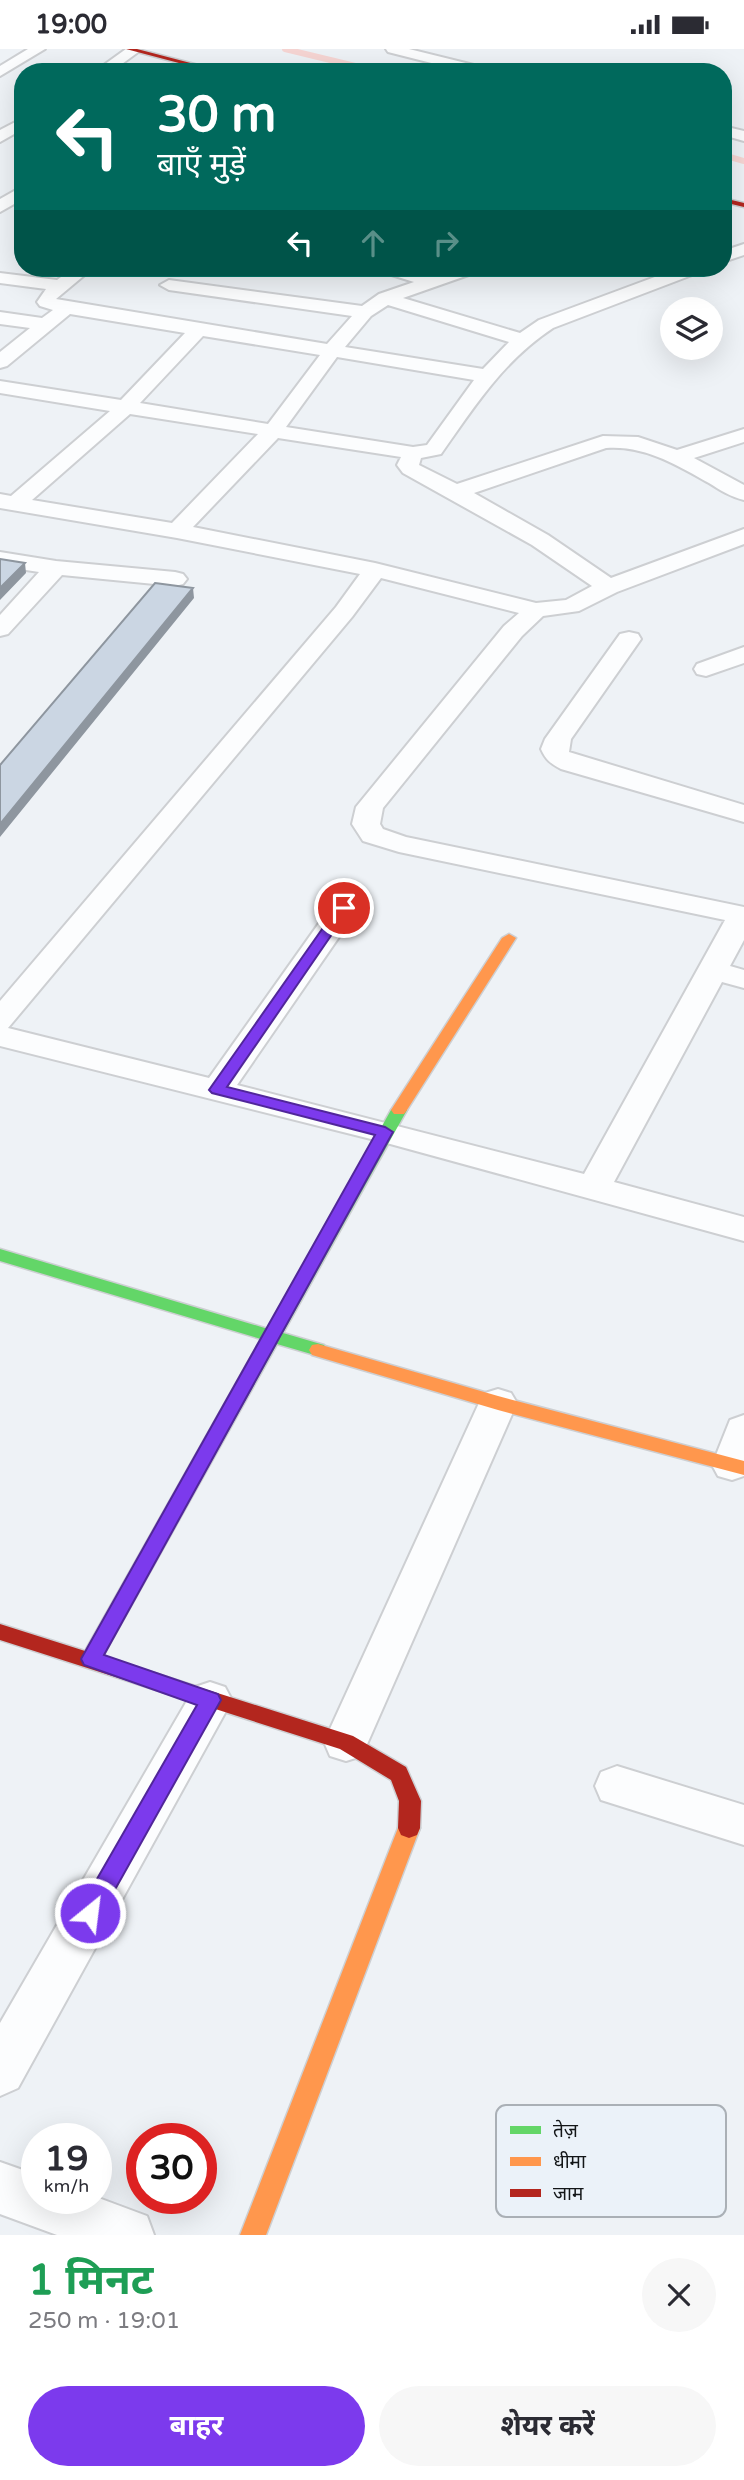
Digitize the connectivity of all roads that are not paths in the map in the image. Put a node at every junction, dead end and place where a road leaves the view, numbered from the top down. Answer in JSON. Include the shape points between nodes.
{"nodes":[{"id":1,"x":38,"y":49,"type":"edge"},
{"id":2,"x":393,"y":49,"type":"edge"},
{"id":3,"x":439,"y":49,"type":"edge"},
{"id":4,"x":132,"y":50,"type":"edge"},
{"id":5,"x":420,"y":55,"type":"junction"},
{"id":6,"x":15,"y":63,"type":"edge"},
{"id":7,"x":114,"y":63,"type":"edge"},
{"id":8,"x":180,"y":63,"type":"edge"},
{"id":9,"x":451,"y":63,"type":"edge"},
{"id":10,"x":72,"y":277,"type":"edge"},
{"id":11,"x":178,"y":277,"type":"edge"},
{"id":12,"x":417,"y":277,"type":"edge"},
{"id":13,"x":443,"y":277,"type":"edge"},
{"id":14,"x":670,"y":277,"type":"edge"},
{"id":15,"x":0,"y":278,"type":"edge"},
{"id":16,"x":430,"y":281,"type":"junction"},
{"id":17,"x":61,"y":286,"type":"junction"},
{"id":18,"x":160,"y":293,"type":"junction"},
{"id":19,"x":385,"y":298,"type":"junction"},
{"id":20,"x":66,"y":308,"type":"junction"},
{"id":21,"x":365,"y":312,"type":"junction"},
{"id":22,"x":0,"y":318,"type":"edge"},
{"id":23,"x":130,"y":318,"type":"junction"},
{"id":24,"x":44,"y":324,"type":"junction"},
{"id":25,"x":199,"y":329,"type":"junction"},
{"id":26,"x":522,"y":340,"type":"junction"},
{"id":27,"x":332,"y":351,"type":"junction"},
{"id":28,"x":0,"y":362,"type":"edge"},
{"id":29,"x":488,"y":376,"type":"junction"},
{"id":30,"x":0,"y":387,"type":"edge"},
{"id":31,"x":127,"y":406,"type":"junction"},
{"id":32,"x":271,"y":433,"type":"junction"},
{"id":33,"x":744,"y":435,"type":"edge"},
{"id":34,"x":413,"y":453,"type":"junction"},
{"id":35,"x":675,"y":458,"type":"junction"},
{"id":36,"x":456,"y":492,"type":"junction"},
{"id":37,"x":744,"y":494,"type":"edge"},
{"id":38,"x":8,"y":502,"type":"edge"},
{"id":39,"x":177,"y":531,"type":"junction"},
{"id":40,"x":744,"y":536,"type":"edge"},
{"id":41,"x":0,"y":559,"type":"edge"},
{"id":42,"x":56,"y":568,"type":"junction"},
{"id":43,"x":375,"y":570,"type":"junction"},
{"id":44,"x":175,"y":579,"type":"dead end"},
{"id":45,"x":609,"y":586,"type":"junction"},
{"id":46,"x":536,"y":610,"type":"junction"},
{"id":47,"x":0,"y":629,"type":"edge"},
{"id":48,"x":629,"y":639,"type":"dead end"},
{"id":49,"x":744,"y":654,"type":"edge"},
{"id":50,"x":706,"y":669,"type":"dead end"},
{"id":51,"x":744,"y":814,"type":"edge"},
{"id":52,"x":344,"y":908,"type":"dead end"},
{"id":53,"x":743,"y":912,"type":"edge"},
{"id":54,"x":509,"y":938,"type":"dead end"},
{"id":55,"x":713,"y":971,"type":"junction"},
{"id":56,"x":744,"y":979,"type":"edge"},
{"id":57,"x":0,"y":1021,"type":"edge"},
{"id":58,"x":0,"y":1036,"type":"edge"},
{"id":59,"x":217,"y":1090,"type":"junction"},
{"id":60,"x":385,"y":1132,"type":"junction"},
{"id":61,"x":594,"y":1187,"type":"junction"},
{"id":62,"x":744,"y":1229,"type":"edge"},
{"id":63,"x":0,"y":1255,"type":"edge"},
{"id":64,"x":271,"y":1336,"type":"junction"},
{"id":65,"x":498,"y":1403,"type":"junction"},
{"id":66,"x":740,"y":1454,"type":"edge"},
{"id":67,"x":0,"y":1632,"type":"edge"},
{"id":68,"x":91,"y":1659,"type":"junction"},
{"id":69,"x":210,"y":1700,"type":"junction"},
{"id":70,"x":346,"y":1742,"type":"junction"},
{"id":71,"x":617,"y":1786,"type":"dead end"},
{"id":72,"x":744,"y":1825,"type":"edge"},
{"id":73,"x":3,"y":2059,"type":"edge"},
{"id":74,"x":0,"y":2188,"type":"edge"},
{"id":75,"x":128,"y":2235,"type":"edge"},
{"id":76,"x":253,"y":2235,"type":"edge"}],
"edges":[{"from":1,"to":6,"type":"street"},
{"from":2,"to":5,"type":"street"},
{"from":3,"to":5,"type":"street"},
{"from":4,"to":7,"type":"street"},
{"from":4,"to":8,"type":"street"},
{"from":5,"to":9,"type":"street"},
{"from":10,"to":17,"type":"street"},
{"from":11,"to":18,"type":"street"},
{"from":12,"to":16,"type":"street"},
{"from":13,"to":16,"type":"street"},
{"from":14,"to":26,"type":"street","via":[[546,324]]},
{"from":15,"to":17,"type":"street"},
{"from":16,"to":19,"type":"street"},
{"from":17,"to":20,"type":"street","via":[[46,302]]},
{"from":18,"to":21,"type":"street"},
{"from":18,"to":23,"type":"street"},
{"from":19,"to":21,"type":"street"},
{"from":19,"to":26,"type":"street"},
{"from":20,"to":23,"type":"street"},
{"from":20,"to":24,"type":"street"},
{"from":21,"to":27,"type":"street"},
{"from":22,"to":24,"type":"street"},
{"from":23,"to":25,"type":"street"},
{"from":24,"to":28,"type":"street"},
{"from":25,"to":27,"type":"street"},
{"from":25,"to":31,"type":"street"},
{"from":26,"to":29,"type":"street"},
{"from":27,"to":29,"type":"street"},
{"from":27,"to":32,"type":"street"},
{"from":29,"to":34,"type":"street","via":[[434,450]]},
{"from":30,"to":31,"type":"street"},
{"from":31,"to":32,"type":"street"},
{"from":31,"to":38,"type":"street"},
{"from":32,"to":34,"type":"street"},
{"from":32,"to":39,"type":"street"},
{"from":33,"to":35,"type":"street"},
{"from":34,"to":36,"type":"street","via":[[410,469]]},
{"from":35,"to":36,"type":"street","via":[[640,443],[614,440]]},
{"from":35,"to":37,"type":"street"},
{"from":36,"to":45,"type":"street"},
{"from":38,"to":39,"type":"street"},
{"from":39,"to":43,"type":"street"},
{"from":40,"to":45,"type":"street"},
{"from":41,"to":42,"type":"street"},
{"from":42,"to":44,"type":"street"},
{"from":42,"to":47,"type":"street"},
{"from":43,"to":46,"type":"street"},
{"from":43,"to":57,"type":"street"},
{"from":45,"to":46,"type":"street","via":[[571,606]]},
{"from":46,"to":53,"type":"street","via":[[513,631],[370,807],[366,824],[373,835],[399,844]]},
{"from":48,"to":51,"type":"street","via":[[558,739],[554,749],[558,757]]},
{"from":49,"to":50,"type":"street"},
{"from":52,"to":59,"type":"street"},
{"from":53,"to":55,"type":"street"},
{"from":54,"to":60,"type":"street"},
{"from":55,"to":56,"type":"street"},
{"from":55,"to":61,"type":"street"},
{"from":58,"to":59,"type":"street"},
{"from":59,"to":60,"type":"street"},
{"from":60,"to":61,"type":"street"},
{"from":60,"to":64,"type":"street"},
{"from":61,"to":62,"type":"street"},
{"from":63,"to":64,"type":"street"},
{"from":64,"to":65,"type":"street"},
{"from":64,"to":68,"type":"street"},
{"from":65,"to":66,"type":"street"},
{"from":65,"to":70,"type":"street"},
{"from":67,"to":68,"type":"street"},
{"from":68,"to":69,"type":"street"},
{"from":69,"to":70,"type":"street"},
{"from":69,"to":73,"type":"street"},
{"from":70,"to":76,"type":"street","via":[[399,1774],[410,1801],[409,1830]]},
{"from":71,"to":72,"type":"street"},
{"from":74,"to":75,"type":"street"}]}
